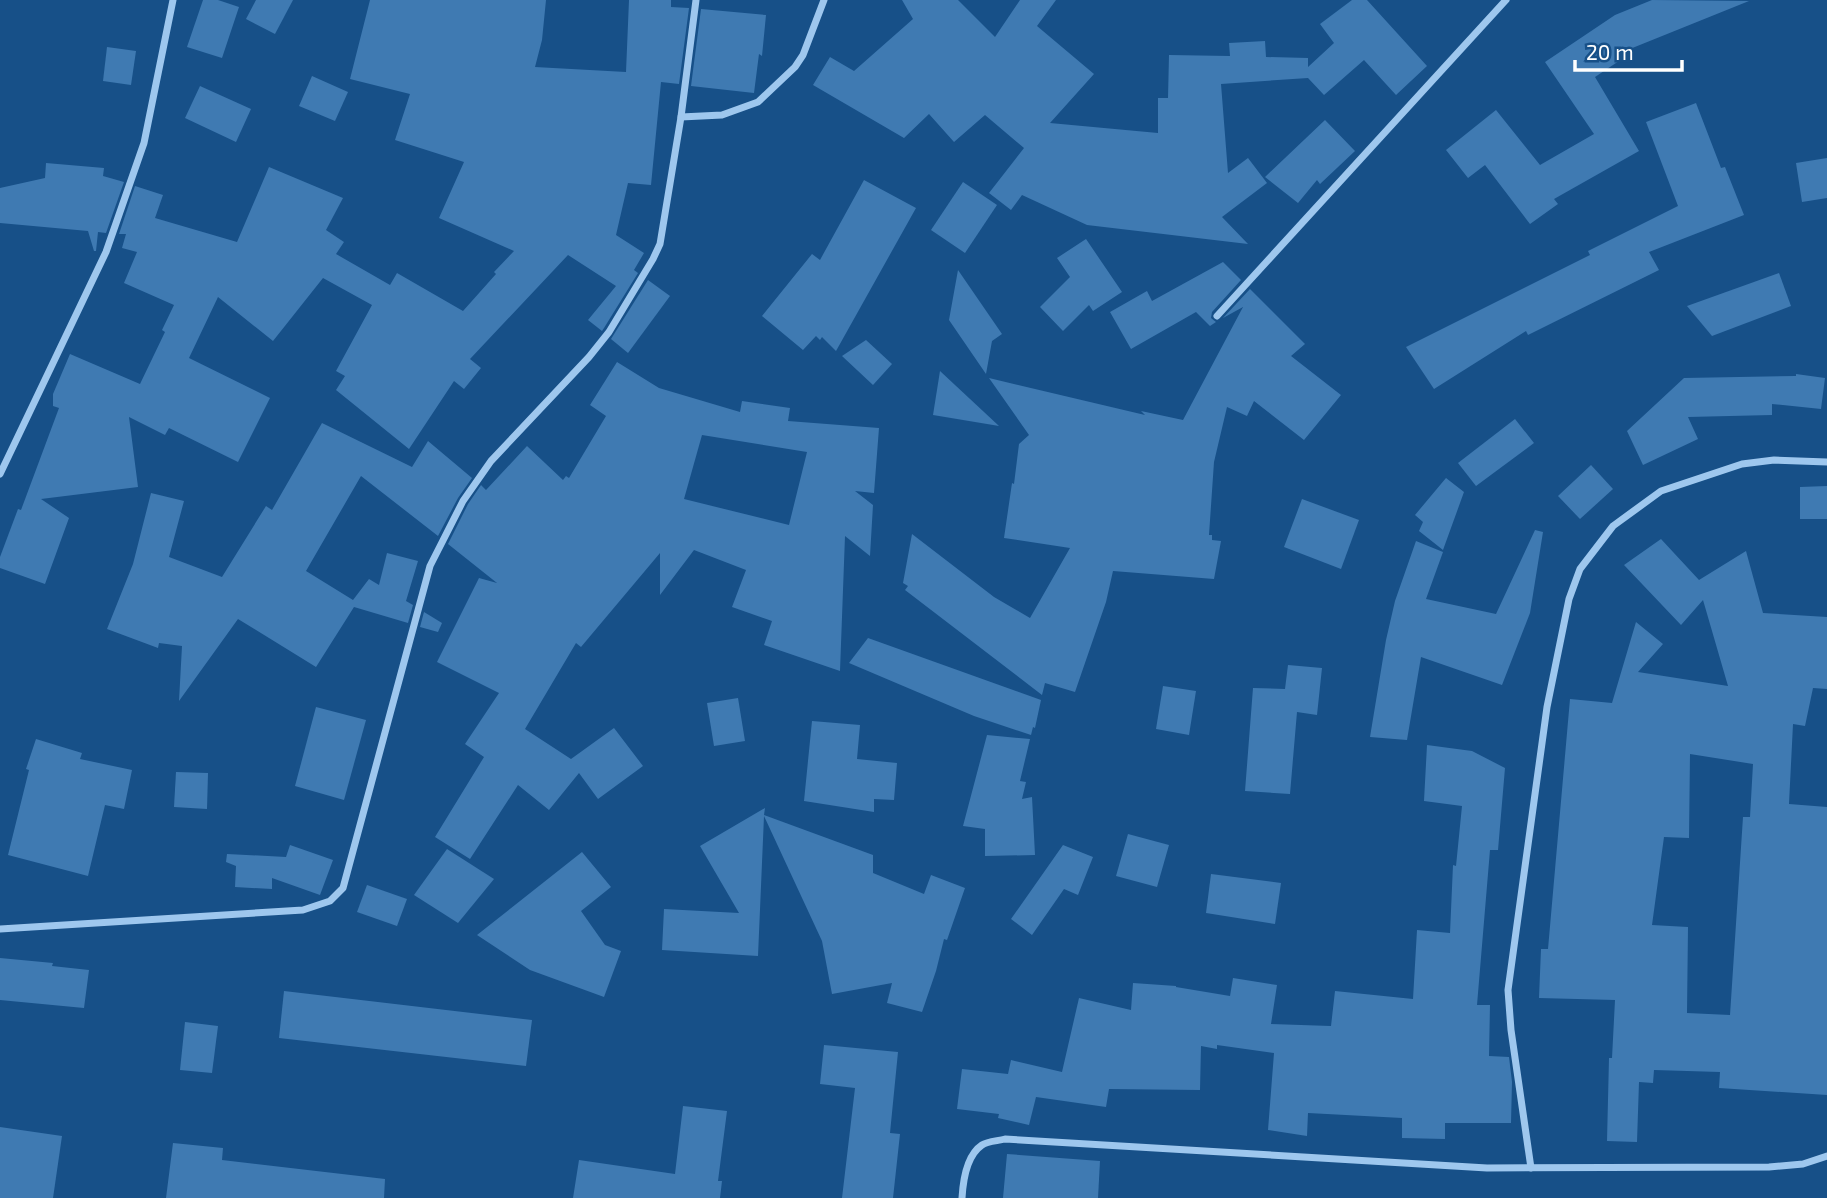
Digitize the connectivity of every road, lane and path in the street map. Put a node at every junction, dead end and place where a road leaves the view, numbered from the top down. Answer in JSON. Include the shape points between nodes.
{"nodes":[{"id":1,"x":173,"y":0,"type":"edge"},
{"id":2,"x":696,"y":0,"type":"edge"},
{"id":3,"x":824,"y":0,"type":"edge"},
{"id":4,"x":1506,"y":0,"type":"edge"},
{"id":5,"x":681,"y":117,"type":"junction"},
{"id":6,"x":1217,"y":316,"type":"dead end"},
{"id":7,"x":1827,"y":462,"type":"edge"},
{"id":8,"x":0,"y":474,"type":"edge"},
{"id":9,"x":0,"y":929,"type":"edge"},
{"id":10,"x":1827,"y":1156,"type":"edge"},
{"id":11,"x":1531,"y":1168,"type":"junction"},
{"id":12,"x":962,"y":1198,"type":"edge"}],
"edges":[{"from":1,"to":8,"type":"street","via":[[144,143],[106,252]]},
{"from":2,"to":5,"type":"street"},
{"from":3,"to":5,"type":"street","via":[[803,55],[758,102],[722,115]]},
{"from":4,"to":6,"type":"street"},
{"from":5,"to":9,"type":"street","via":[[660,243],[653,259],[589,357],[491,461],[463,501],[430,566],[343,888],[330,901],[303,910]]},
{"from":7,"to":11,"type":"street","via":[[1742,464],[1661,491],[1614,526],[1580,569],[1569,599],[1547,707],[1508,990]]},
{"from":10,"to":11,"type":"street","via":[[1769,1167]]},
{"from":11,"to":12,"type":"street","via":[[1005,1139],[982,1144],[972,1157]]}]}
